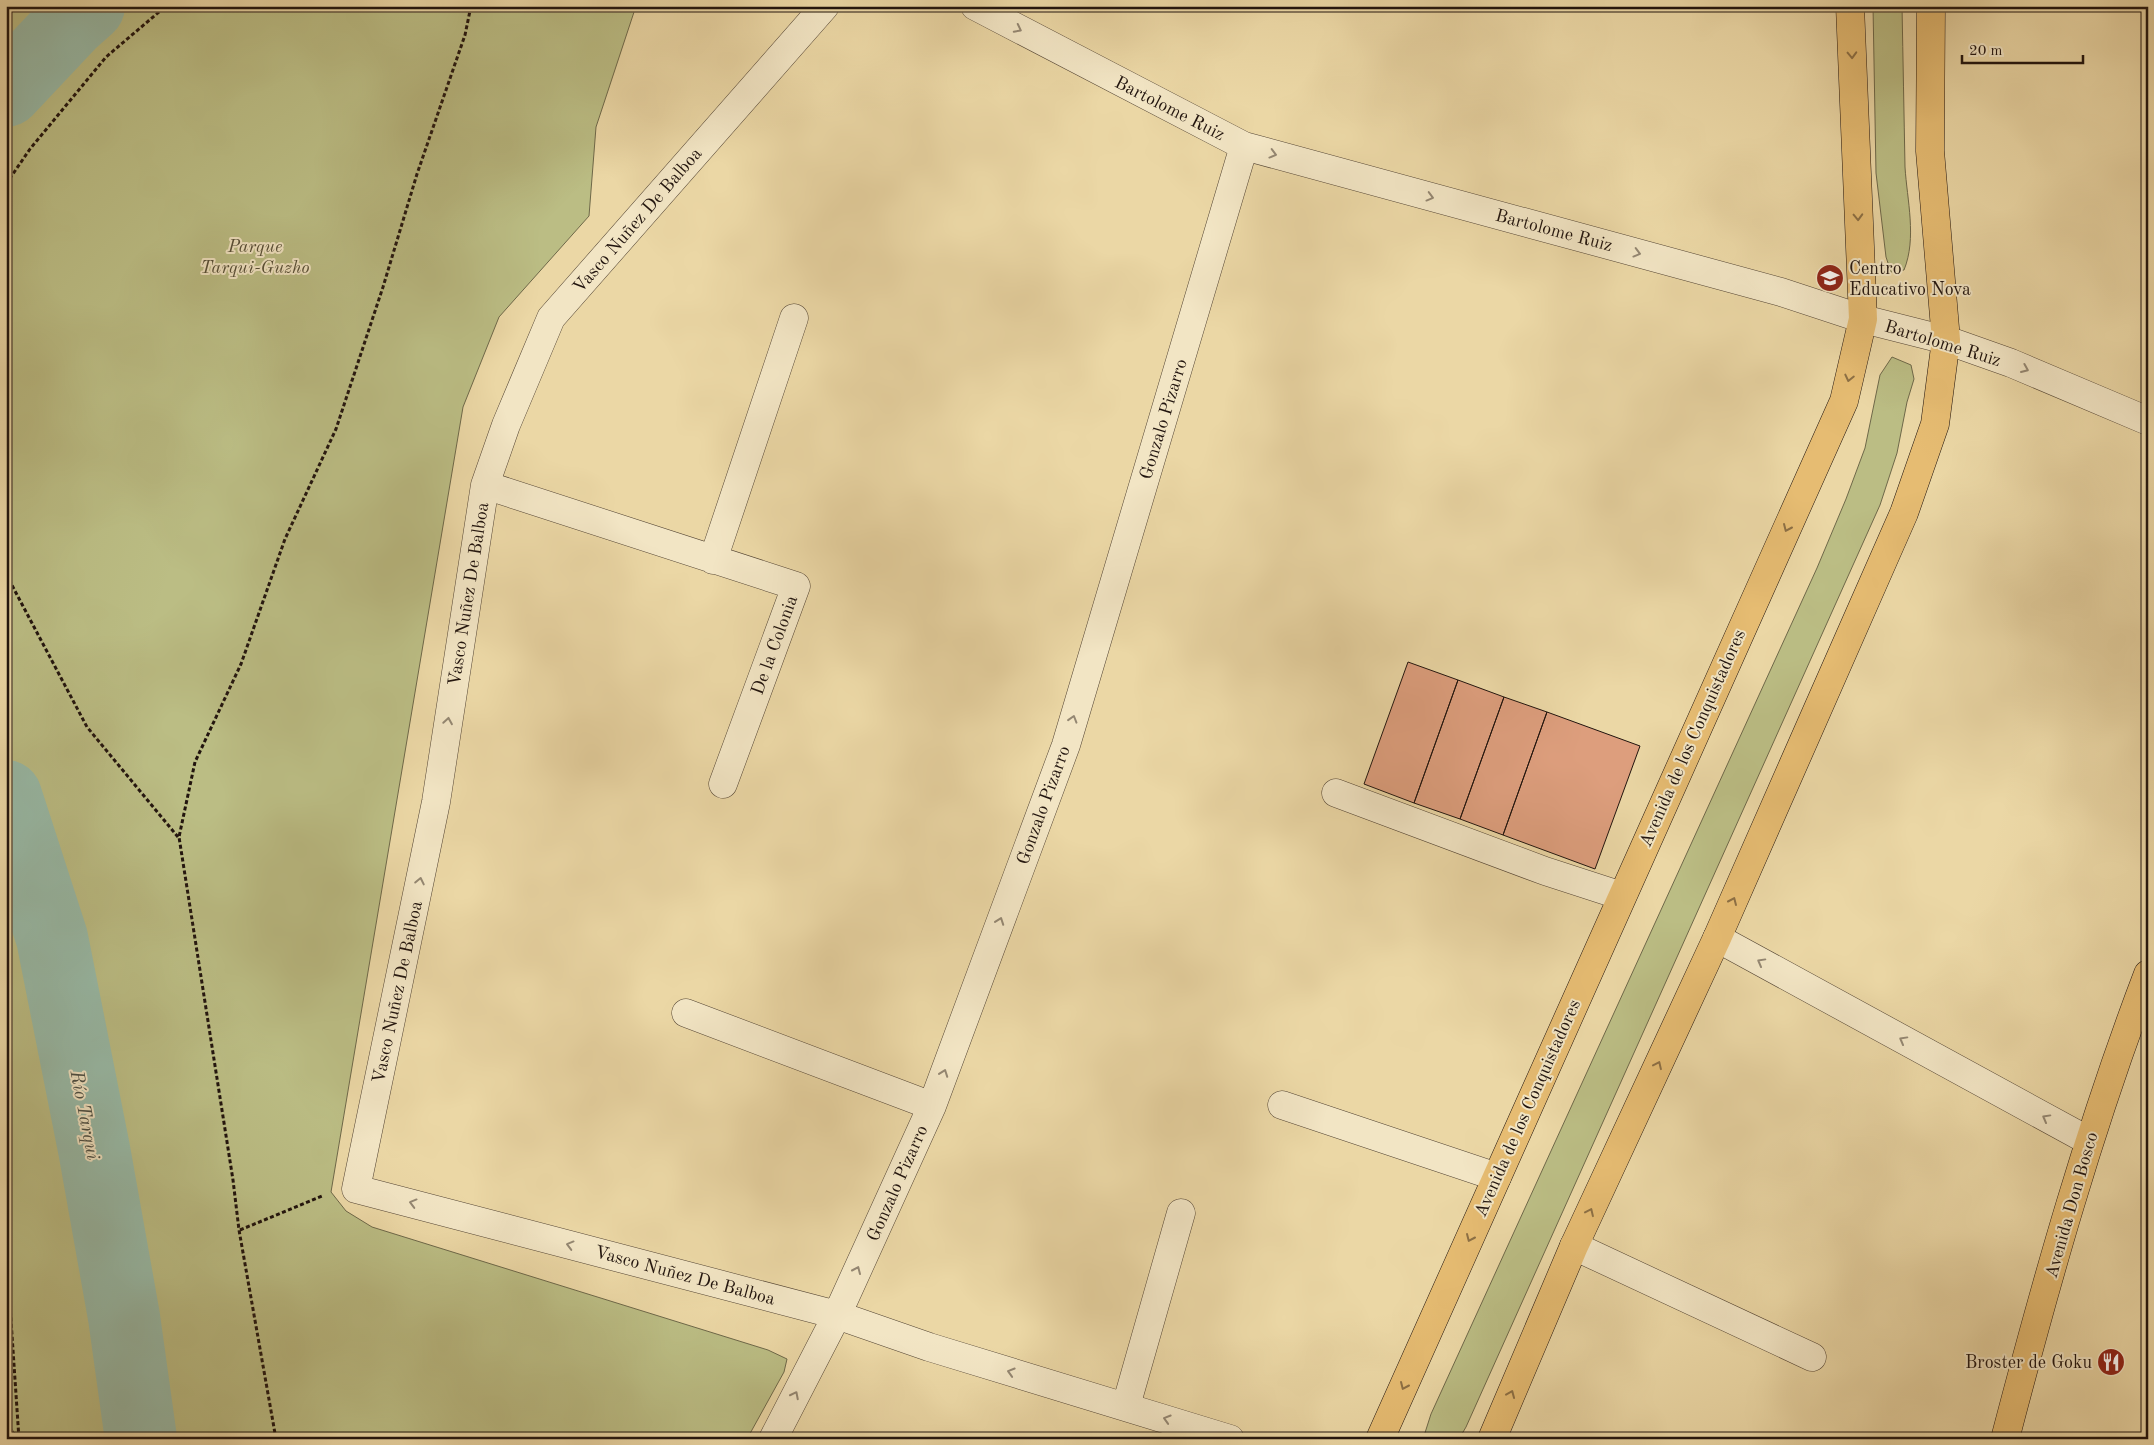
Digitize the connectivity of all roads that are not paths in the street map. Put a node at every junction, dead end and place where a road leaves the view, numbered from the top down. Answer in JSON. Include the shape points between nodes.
{"nodes":[{"id":1,"x":825,"y":6,"type":"edge"},
{"id":2,"x":975,"y":6,"type":"edge"},
{"id":3,"x":1850,"y":6,"type":"edge"},
{"id":4,"x":1931,"y":6,"type":"edge"},
{"id":5,"x":1244,"y":146,"type":"junction"},
{"id":6,"x":794,"y":318,"type":"dead end"},
{"id":7,"x":1863,"y":319,"type":"junction"},
{"id":8,"x":1946,"y":340,"type":"junction"},
{"id":9,"x":2148,"y":421,"type":"edge"},
{"id":10,"x":485,"y":485,"type":"junction"},
{"id":11,"x":713,"y":560,"type":"junction"},
{"id":12,"x":723,"y":784,"type":"dead end"},
{"id":13,"x":1336,"y":793,"type":"dead end"},
{"id":14,"x":1622,"y":896,"type":"junction"},
{"id":15,"x":1717,"y":938,"type":"junction"},
{"id":16,"x":2148,"y":974,"type":"edge"},
{"id":17,"x":686,"y":1013,"type":"dead end"},
{"id":18,"x":1282,"y":1105,"type":"dead end"},
{"id":19,"x":932,"y":1106,"type":"junction"},
{"id":20,"x":2089,"y":1141,"type":"junction"},
{"id":21,"x":1497,"y":1177,"type":"junction"},
{"id":22,"x":1181,"y":1213,"type":"dead end"},
{"id":23,"x":1574,"y":1246,"type":"junction"},
{"id":24,"x":837,"y":1315,"type":"junction"},
{"id":25,"x":1812,"y":1357,"type":"dead end"},
{"id":26,"x":1126,"y":1406,"type":"junction"},
{"id":27,"x":773,"y":1439,"type":"edge"},
{"id":28,"x":1230,"y":1439,"type":"edge"},
{"id":29,"x":1380,"y":1439,"type":"edge"},
{"id":30,"x":1492,"y":1439,"type":"edge"},
{"id":31,"x":2005,"y":1439,"type":"edge"}],
"edges":[{"from":1,"to":10,"type":"street","name":"Vasco Nuñez De Balboa","via":[[552,318],[506,425]]},
{"from":2,"to":5,"type":"street","name":"Bartolome Ruiz","one_way":true},
{"from":3,"to":7,"type":"main road","name":"Avenida de los Conquistadores","one_way":true},
{"from":4,"to":8,"type":"main road","via":[[1930,151]]},
{"from":5,"to":7,"type":"street","name":"Bartolome Ruiz","one_way":true,"via":[[1781,292]]},
{"from":19,"to":5,"type":"street","name":"Gonzalo Pizarro","one_way":true,"via":[[1066,745]]},
{"from":6,"to":11,"type":"street"},
{"from":7,"to":8,"type":"street","name":"Bartolome Ruiz"},
{"from":7,"to":14,"type":"main road","name":"Avenida de los Conquistadores","one_way":true,"via":[[1844,401]]},
{"from":8,"to":9,"type":"street","name":"Bartolome Ruiz","one_way":true,"via":[[2011,363]]},
{"from":15,"to":8,"type":"main road","one_way":true,"via":[[1904,513],[1935,424]]},
{"from":10,"to":11,"type":"street","name":"De la Colonia"},
{"from":24,"to":10,"type":"street","name":"Vasco Nuñez De Balboa","one_way":true,"via":[[356,1188],[436,802]]},
{"from":11,"to":12,"type":"street","name":"De la Colonia","via":[[796,586]]},
{"from":13,"to":14,"type":"street","via":[[1545,871]]},
{"from":14,"to":21,"type":"main road","name":"Avenida de los Conquistadores"},
{"from":20,"to":15,"type":"street","one_way":true},
{"from":23,"to":15,"type":"main road","one_way":true},
{"from":16,"to":20,"type":"main road","name":"Avenida Don Bosco"},
{"from":17,"to":19,"type":"street"},
{"from":18,"to":21,"type":"street"},
{"from":24,"to":19,"type":"street","name":"Gonzalo Pizarro","one_way":true},
{"from":20,"to":31,"type":"main road","name":"Avenida Don Bosco"},
{"from":21,"to":29,"type":"main road","name":"Avenida de los Conquistadores","one_way":true},
{"from":22,"to":26,"type":"street"},
{"from":23,"to":25,"type":"street"},
{"from":30,"to":23,"type":"main road","one_way":true},
{"from":26,"to":24,"type":"street","name":"Vasco Nuñez De Balboa","one_way":true,"via":[[929,1347]]},
{"from":27,"to":24,"type":"street","name":"Gonzalo Pizarro","one_way":true},
{"from":28,"to":26,"type":"street","name":"Vasco Nuñez De Balboa","one_way":true}]}
